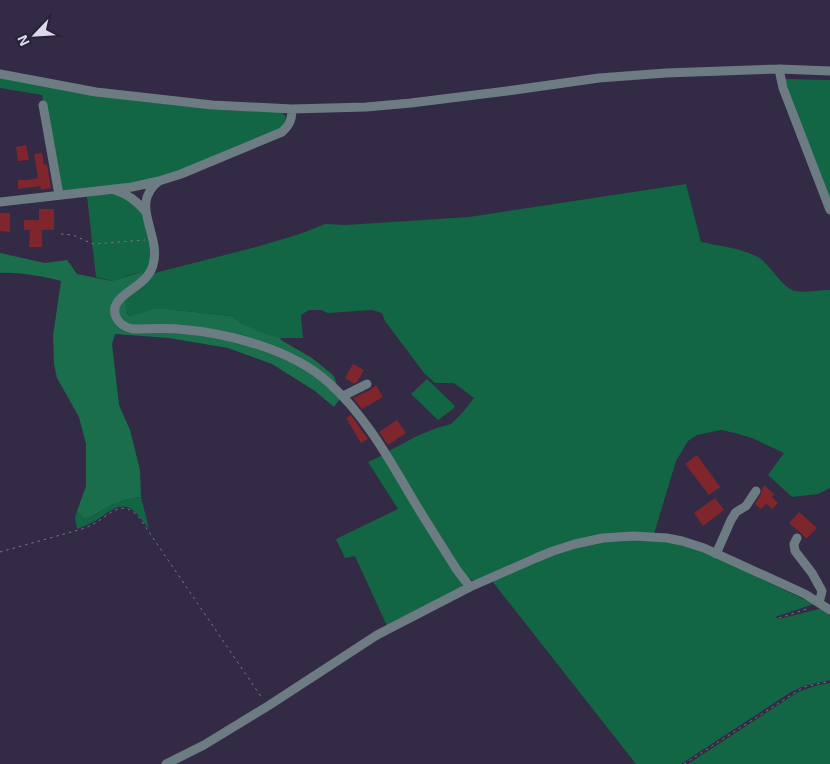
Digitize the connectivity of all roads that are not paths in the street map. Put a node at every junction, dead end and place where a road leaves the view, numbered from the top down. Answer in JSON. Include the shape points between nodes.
{"nodes":[{"id":1,"x":779,"y":69,"type":"junction"},
{"id":2,"x":830,"y":71,"type":"edge"},
{"id":3,"x":0,"y":74,"type":"edge"},
{"id":4,"x":43,"y":105,"type":"dead end"},
{"id":5,"x":292,"y":109,"type":"junction"},
{"id":6,"x":159,"y":181,"type":"junction"},
{"id":7,"x":112,"y":190,"type":"junction"},
{"id":8,"x":61,"y":195,"type":"junction"},
{"id":9,"x":0,"y":202,"type":"edge"},
{"id":10,"x":830,"y":210,"type":"edge"},
{"id":11,"x":145,"y":211,"type":"junction"},
{"id":12,"x":367,"y":384,"type":"dead end"},
{"id":13,"x":342,"y":396,"type":"junction"},
{"id":14,"x":756,"y":491,"type":"dead end"},
{"id":15,"x":797,"y":538,"type":"dead end"},
{"id":16,"x":716,"y":554,"type":"junction"},
{"id":17,"x":470,"y":587,"type":"junction"},
{"id":18,"x":819,"y":603,"type":"junction"},
{"id":19,"x":830,"y":610,"type":"edge"},
{"id":20,"x":166,"y":764,"type":"edge"}],
"edges":[{"from":1,"to":2,"type":"street"},
{"from":1,"to":5,"type":"street","via":[[599,78],[411,103]]},
{"from":1,"to":10,"type":"street","via":[[783,88]]},
{"from":3,"to":5,"type":"street","via":[[96,92],[212,105]]},
{"from":4,"to":8,"type":"street"},
{"from":5,"to":6,"type":"street","via":[[291,122],[282,132]]},
{"from":6,"to":7,"type":"street"},
{"from":6,"to":11,"type":"street","via":[[148,195]]},
{"from":7,"to":8,"type":"street"},
{"from":7,"to":11,"type":"street","via":[[127,195]]},
{"from":8,"to":9,"type":"street"},
{"from":11,"to":13,"type":"street","via":[[154,257],[150,272],[116,305],[116,318],[122,325],[133,329],[195,331],[248,342],[308,368]]},
{"from":12,"to":13,"type":"street"},
{"from":13,"to":17,"type":"street","via":[[378,441]]},
{"from":14,"to":16,"type":"street","via":[[746,506],[736,512]]},
{"from":15,"to":18,"type":"street","via":[[795,551],[822,590]]},
{"from":16,"to":17,"type":"street","via":[[691,543],[667,538],[603,538],[553,551]]},
{"from":16,"to":18,"type":"street"},
{"from":17,"to":20,"type":"street","via":[[377,635],[268,706]]},
{"from":18,"to":19,"type":"street"}]}
